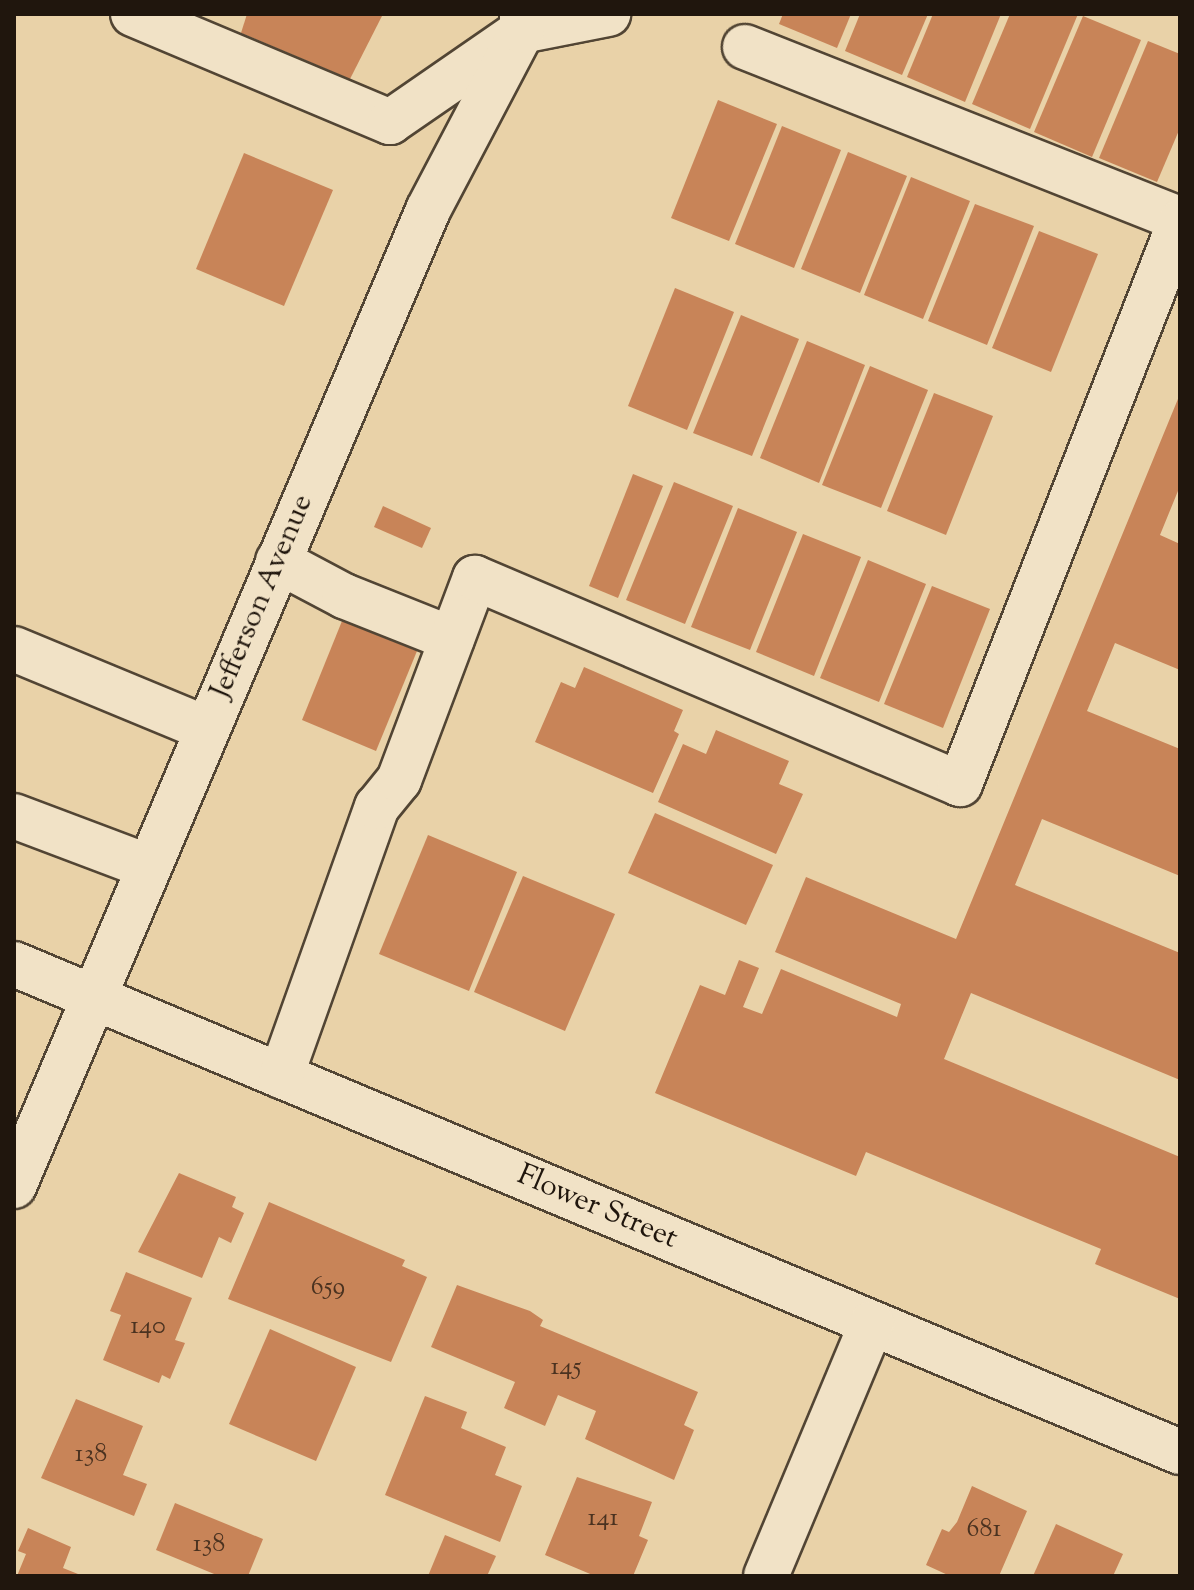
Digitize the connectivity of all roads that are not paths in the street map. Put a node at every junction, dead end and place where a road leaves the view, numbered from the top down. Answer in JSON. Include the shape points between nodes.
{"nodes":[{"id":1,"x":133,"y":14,"type":"edge"},
{"id":2,"x":608,"y":14,"type":"edge"},
{"id":3,"x":522,"y":23,"type":"edge"},
{"id":4,"x":745,"y":47,"type":"dead end"},
{"id":5,"x":1180,"y":221,"type":"edge"},
{"id":6,"x":1168,"y":289,"type":"edge"},
{"id":7,"x":278,"y":561,"type":"junction"},
{"id":8,"x":452,"y":639,"type":"junction"},
{"id":9,"x":14,"y":649,"type":"edge"},
{"id":10,"x":207,"y":729,"type":"junction"},
{"id":11,"x":14,"y":816,"type":"edge"},
{"id":12,"x":149,"y":867,"type":"junction"},
{"id":13,"x":14,"y":964,"type":"edge"},
{"id":14,"x":94,"y":997,"type":"junction"},
{"id":15,"x":281,"y":1076,"type":"junction"},
{"id":16,"x":14,"y":1186,"type":"edge"},
{"id":17,"x":872,"y":1323,"type":"junction"},
{"id":18,"x":1180,"y":1452,"type":"edge"},
{"id":19,"x":766,"y":1576,"type":"edge"}],
"edges":[{"from":1,"to":3,"type":"street","via":[[390,122]]},
{"from":2,"to":3,"type":"street"},
{"from":3,"to":7,"type":"street","name":"Jefferson Avenue","via":[[428,210]]},
{"from":4,"to":5,"type":"street"},
{"from":5,"to":6,"type":"street"},
{"from":6,"to":8,"type":"street","via":[[960,784],[475,578]]},
{"from":7,"to":8,"type":"street","via":[[344,596]]},
{"from":7,"to":10,"type":"street","name":"Jefferson Avenue"},
{"from":8,"to":15,"type":"street","via":[[399,780],[377,807]]},
{"from":9,"to":10,"type":"street"},
{"from":10,"to":12,"type":"street","name":"Jefferson Avenue"},
{"from":11,"to":12,"type":"street"},
{"from":12,"to":14,"type":"street","name":"Jefferson Avenue"},
{"from":13,"to":14,"type":"street","name":"Flower Street"},
{"from":14,"to":15,"type":"street","name":"Flower Street"},
{"from":14,"to":16,"type":"street","name":"Jefferson Avenue"},
{"from":15,"to":17,"type":"street","name":"Flower Street"},
{"from":17,"to":18,"type":"street","name":"Flower Street"},
{"from":17,"to":19,"type":"street"}]}
